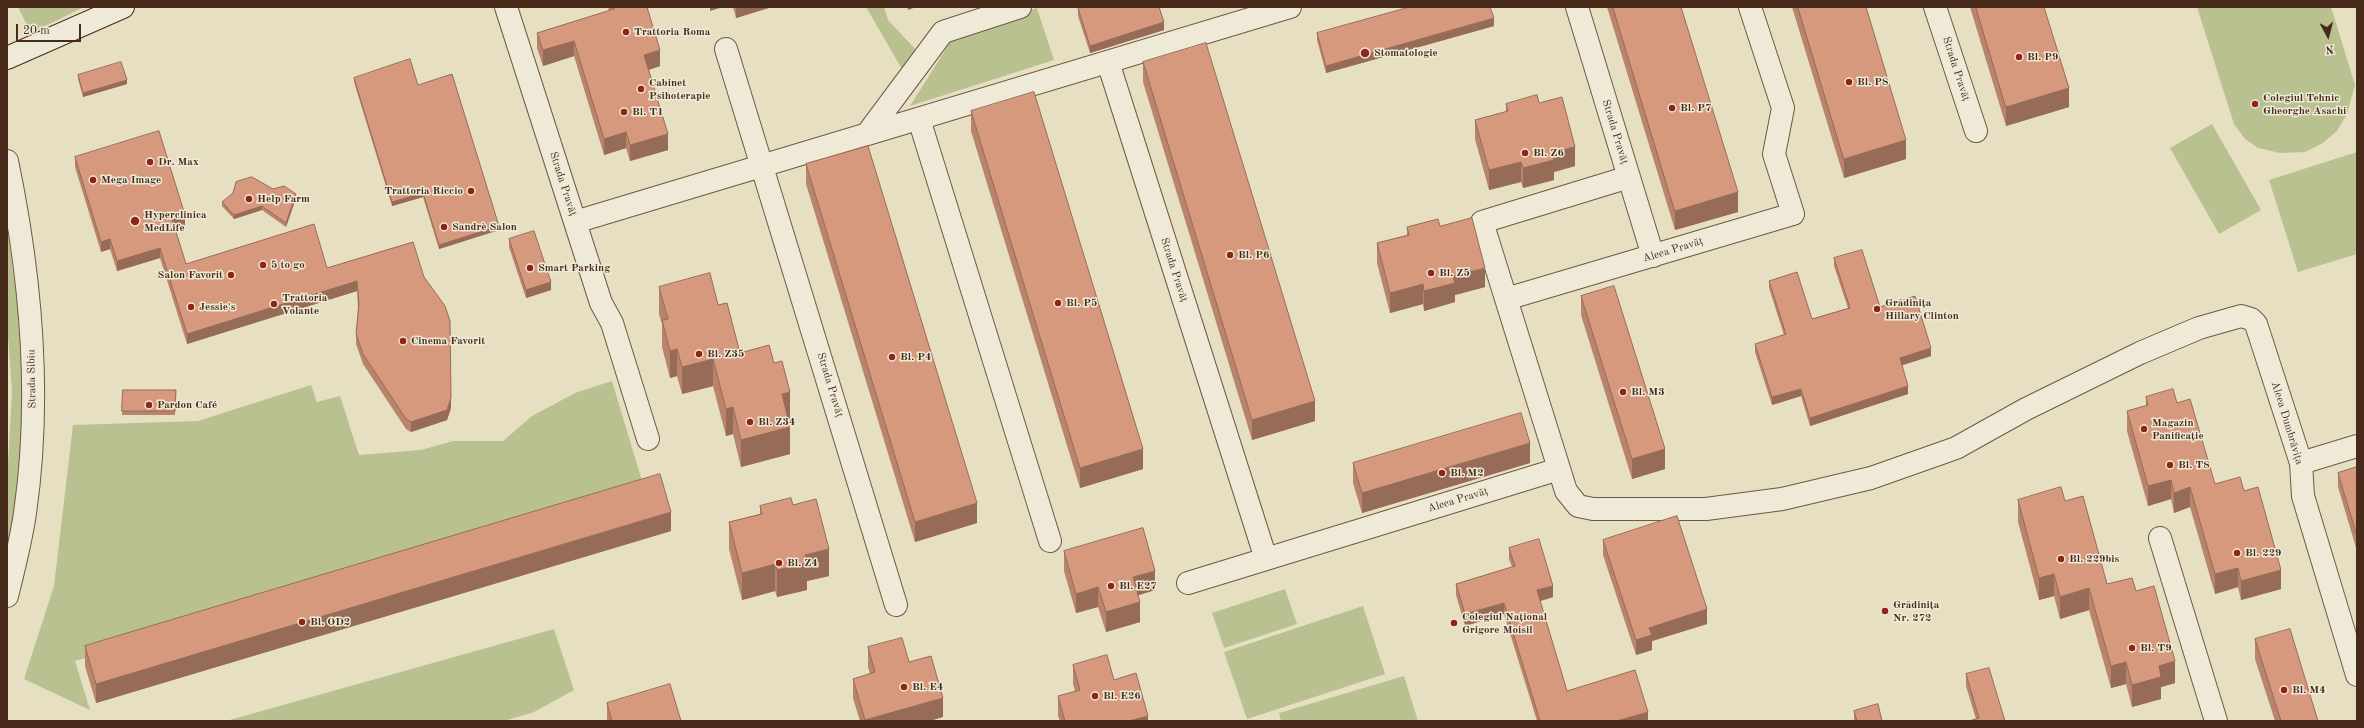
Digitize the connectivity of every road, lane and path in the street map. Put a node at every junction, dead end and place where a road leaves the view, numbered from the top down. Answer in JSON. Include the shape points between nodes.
{"nodes":[{"id":1,"x":123,"y":7,"type":"edge"},
{"id":2,"x":506,"y":7,"type":"edge"},
{"id":3,"x":1020,"y":7,"type":"edge"},
{"id":4,"x":1290,"y":7,"type":"edge"},
{"id":5,"x":1577,"y":7,"type":"edge"},
{"id":6,"x":1750,"y":7,"type":"edge"},
{"id":7,"x":1935,"y":7,"type":"edge"},
{"id":8,"x":726,"y":48,"type":"dead end"},
{"id":9,"x":7,"y":58,"type":"edge"},
{"id":10,"x":1108,"y":62,"type":"junction"},
{"id":11,"x":919,"y":118,"type":"junction"},
{"id":12,"x":1976,"y":131,"type":"dead end"},
{"id":13,"x":867,"y":134,"type":"junction"},
{"id":14,"x":7,"y":161,"type":"edge"},
{"id":15,"x":762,"y":165,"type":"junction"},
{"id":16,"x":1629,"y":177,"type":"junction"},
{"id":17,"x":575,"y":222,"type":"junction"},
{"id":18,"x":1653,"y":256,"type":"junction"},
{"id":19,"x":1506,"y":299,"type":"junction"},
{"id":20,"x":648,"y":439,"type":"dead end"},
{"id":21,"x":2357,"y":446,"type":"edge"},
{"id":22,"x":2301,"y":463,"type":"junction"},
{"id":23,"x":1559,"y":469,"type":"junction"},
{"id":24,"x":2160,"y":538,"type":"dead end"},
{"id":25,"x":1050,"y":541,"type":"dead end"},
{"id":26,"x":1266,"y":559,"type":"junction"},
{"id":27,"x":1188,"y":583,"type":"dead end"},
{"id":28,"x":7,"y":596,"type":"edge"},
{"id":29,"x":896,"y":606,"type":"dead end"},
{"id":30,"x":2357,"y":674,"type":"edge"},
{"id":31,"x":2216,"y":721,"type":"edge"}],
"edges":[{"from":1,"to":9,"type":"street"},
{"from":2,"to":17,"type":"street","name":"Strada Pravăț"},
{"from":3,"to":13,"type":"street","via":[[943,32]]},
{"from":4,"to":10,"type":"street","name":"Strada Pravăț"},
{"from":5,"to":16,"type":"street","name":"Strada Pravăț"},
{"from":6,"to":18,"type":"street","name":"Aleea Pravăț","via":[[1783,108],[1774,154],[1793,214]]},
{"from":7,"to":12,"type":"street","name":"Strada Pravăț"},
{"from":8,"to":15,"type":"street","name":"Strada Pravăț"},
{"from":10,"to":11,"type":"street","name":"Strada Pravăț"},
{"from":10,"to":26,"type":"street","name":"Strada Pravăț"},
{"from":11,"to":13,"type":"street","name":"Strada Pravăț"},
{"from":11,"to":25,"type":"street"},
{"from":13,"to":15,"type":"street","name":"Strada Pravăț"},
{"from":14,"to":28,"type":"street","name":"Strada Sibiu","via":[[25,266],[32,382],[31,460],[25,514]]},
{"from":15,"to":17,"type":"street","name":"Strada Pravăț"},
{"from":15,"to":29,"type":"street","name":"Strada Pravăț"},
{"from":16,"to":18,"type":"street","name":"Strada Pravăț"},
{"from":16,"to":19,"type":"street","via":[[1482,222]]},
{"from":17,"to":20,"type":"street","via":[[601,303],[612,323]]},
{"from":18,"to":19,"type":"street","name":"Aleea Pravăț"},
{"from":19,"to":23,"type":"street"},
{"from":21,"to":22,"type":"street"},
{"from":22,"to":23,"type":"street","name":"Aleea Dumbrăvița","via":[[2256,324],[2251,319],[2241,316],[2199,328],[2140,353],[2026,409],[1956,448],[1871,478],[1782,498],[1688,510],[1593,509],[1578,506],[1571,500]]},
{"from":22,"to":30,"type":"street","name":"Aleea Dumbrăvița","via":[[2303,496]]},
{"from":23,"to":26,"type":"street","name":"Aleea Pravăț"},
{"from":24,"to":31,"type":"street"},
{"from":26,"to":27,"type":"street","name":"Aleea Pravăț"}]}
